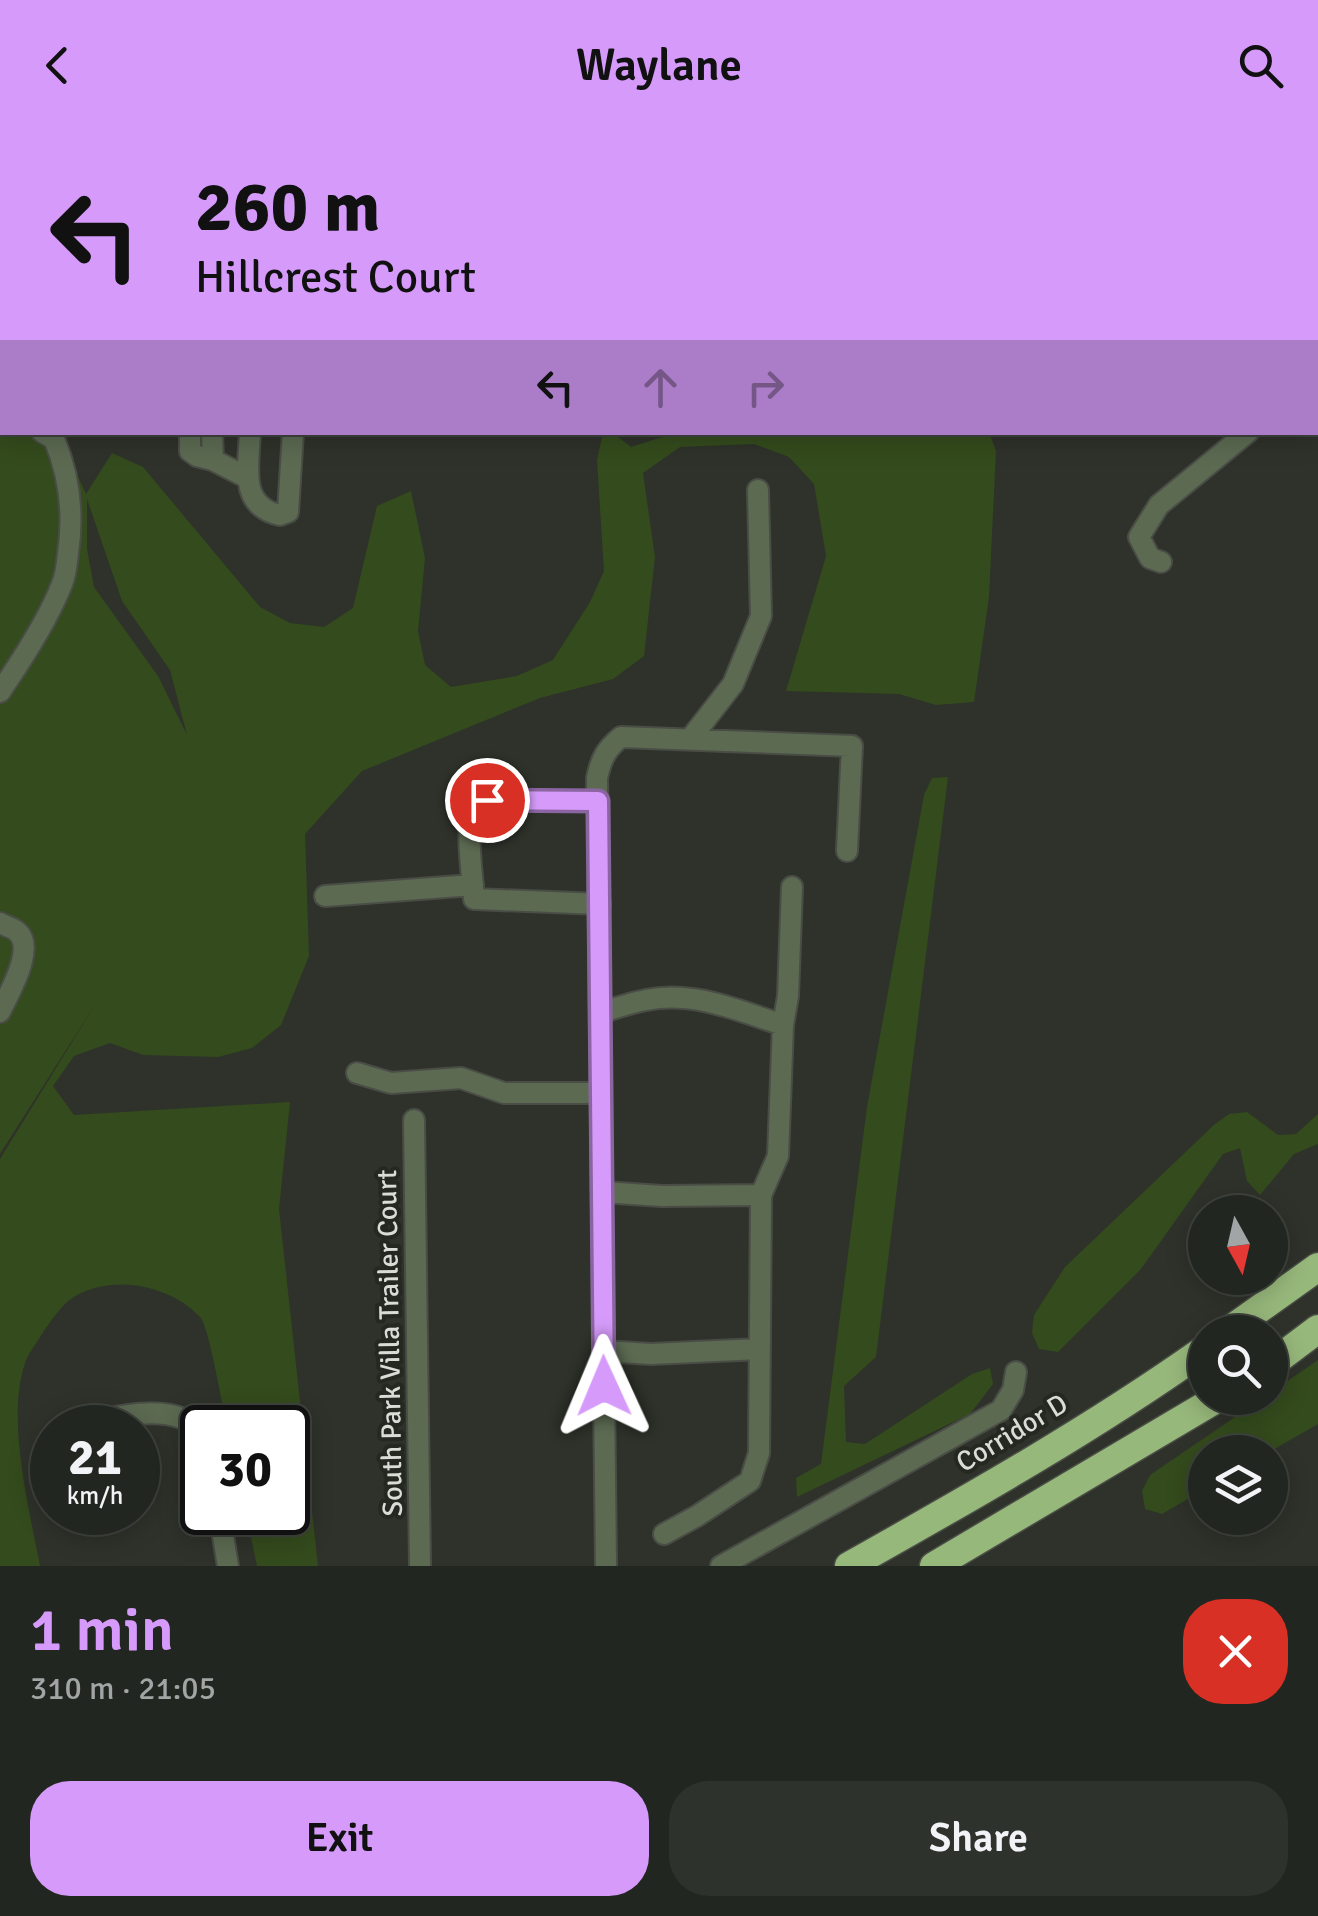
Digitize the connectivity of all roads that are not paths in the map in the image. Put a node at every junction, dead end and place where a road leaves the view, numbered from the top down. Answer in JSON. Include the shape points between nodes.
{"nodes":[{"id":1,"x":47,"y":435,"type":"edge"},
{"id":2,"x":190,"y":435,"type":"edge"},
{"id":3,"x":212,"y":435,"type":"edge"},
{"id":4,"x":250,"y":435,"type":"edge"},
{"id":5,"x":294,"y":435,"type":"edge"},
{"id":6,"x":1244,"y":435,"type":"edge"},
{"id":7,"x":213,"y":460,"type":"junction"},
{"id":8,"x":248,"y":478,"type":"junction"},
{"id":9,"x":758,"y":490,"type":"dead end"},
{"id":10,"x":1160,"y":562,"type":"dead end"},
{"id":11,"x":0,"y":692,"type":"edge"},
{"id":12,"x":691,"y":738,"type":"junction"},
{"id":13,"x":598,"y":801,"type":"junction"},
{"id":14,"x":847,"y":851,"type":"dead end"},
{"id":15,"x":473,"y":885,"type":"junction"},
{"id":16,"x":792,"y":887,"type":"dead end"},
{"id":17,"x":325,"y":896,"type":"dead end"},
{"id":18,"x":600,"y":904,"type":"junction"},
{"id":19,"x":0,"y":923,"type":"edge"},
{"id":20,"x":0,"y":1011,"type":"edge"},
{"id":21,"x":600,"y":1013,"type":"junction"},
{"id":22,"x":783,"y":1025,"type":"junction"},
{"id":23,"x":357,"y":1073,"type":"dead end"},
{"id":24,"x":601,"y":1092,"type":"junction"},
{"id":25,"x":414,"y":1120,"type":"dead end"},
{"id":26,"x":602,"y":1192,"type":"junction"},
{"id":27,"x":761,"y":1195,"type":"junction"},
{"id":28,"x":1318,"y":1268,"type":"edge"},
{"id":29,"x":1251,"y":1315,"type":"edge"},
{"id":30,"x":1318,"y":1329,"type":"edge"},
{"id":31,"x":760,"y":1348,"type":"junction"},
{"id":32,"x":603,"y":1350,"type":"junction"},
{"id":33,"x":1288,"y":1352,"type":"edge"},
{"id":34,"x":1188,"y":1361,"type":"edge"},
{"id":35,"x":1016,"y":1372,"type":"dead end"},
{"id":36,"x":1189,"y":1415,"type":"edge"},
{"id":37,"x":664,"y":1534,"type":"dead end"},
{"id":38,"x":223,"y":1535,"type":"edge"},
{"id":39,"x":228,"y":1566,"type":"edge"},
{"id":40,"x":420,"y":1566,"type":"edge"},
{"id":41,"x":606,"y":1566,"type":"edge"},
{"id":42,"x":721,"y":1566,"type":"edge"},
{"id":43,"x":849,"y":1566,"type":"edge"},
{"id":44,"x":934,"y":1566,"type":"edge"}],
"edges":[{"from":1,"to":11,"type":"street","via":[[64,463],[71,496],[64,582]]},
{"from":2,"to":7,"type":"street","via":[[190,450]]},
{"from":3,"to":7,"type":"street"},
{"from":4,"to":8,"type":"street"},
{"from":5,"to":8,"type":"street","via":[[288,512],[264,509]]},
{"from":6,"to":10,"type":"street","via":[[1160,505],[1140,537],[1150,558]]},
{"from":7,"to":8,"type":"street"},
{"from":9,"to":12,"type":"street","via":[[761,616],[733,684]]},
{"from":12,"to":13,"type":"street","via":[[621,737],[602,758]]},
{"from":12,"to":14,"type":"street","via":[[852,746]]},
{"from":13,"to":15,"type":"street","via":[[476,805]]},
{"from":13,"to":18,"type":"street"},
{"from":15,"to":17,"type":"street"},
{"from":15,"to":18,"type":"street","via":[[474,899]]},
{"from":16,"to":22,"type":"street"},
{"from":18,"to":21,"type":"street"},
{"from":19,"to":20,"type":"street","via":[[18,931],[24,944]]},
{"from":21,"to":22,"type":"street","via":[[682,997]]},
{"from":21,"to":24,"type":"street"},
{"from":22,"to":27,"type":"street","via":[[778,1156]]},
{"from":23,"to":24,"type":"street","via":[[390,1082],[460,1078],[504,1093]]},
{"from":24,"to":26,"type":"street"},
{"from":25,"to":40,"type":"street","name":"South Park Villa Trailer Court"},
{"from":26,"to":27,"type":"street"},
{"from":26,"to":32,"type":"street"},
{"from":27,"to":31,"type":"street"},
{"from":28,"to":29,"type":"highway"},
{"from":30,"to":33,"type":"highway"},
{"from":31,"to":32,"type":"street"},
{"from":31,"to":37,"type":"street","via":[[759,1453],[750,1481]]},
{"from":32,"to":41,"type":"street"},
{"from":34,"to":43,"type":"highway","name":"Corridor D"},
{"from":35,"to":42,"type":"street","via":[[1001,1410]]},
{"from":36,"to":44,"type":"highway"},
{"from":38,"to":39,"type":"street"}]}
